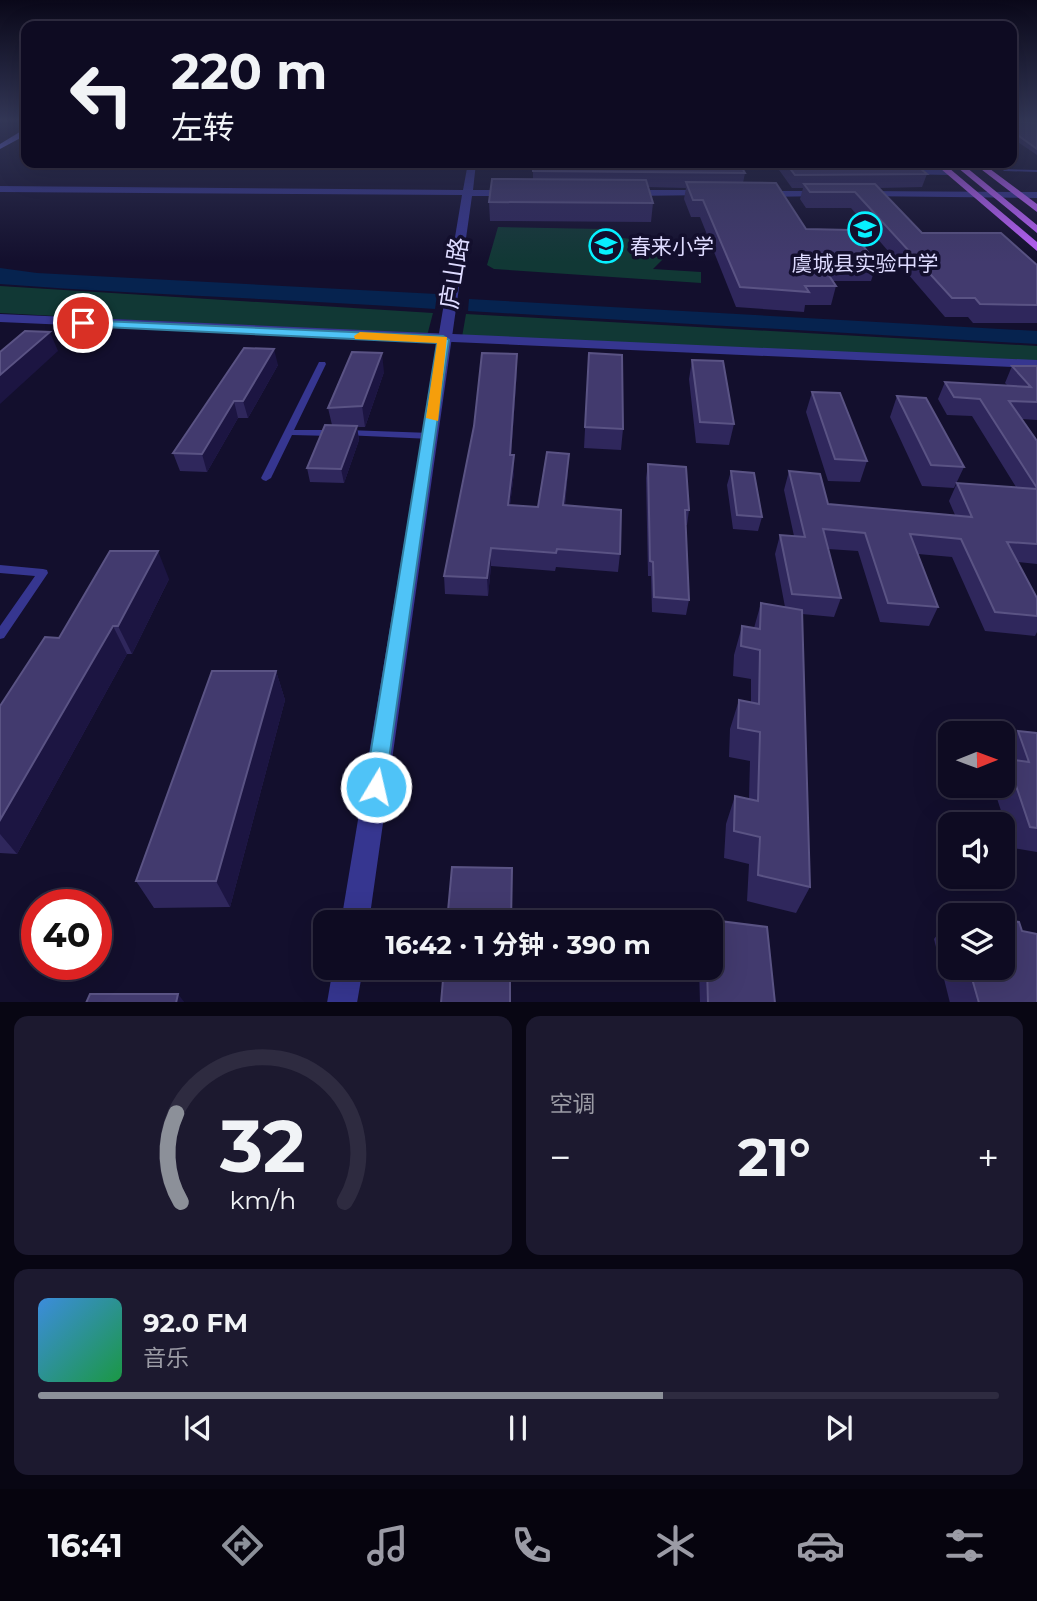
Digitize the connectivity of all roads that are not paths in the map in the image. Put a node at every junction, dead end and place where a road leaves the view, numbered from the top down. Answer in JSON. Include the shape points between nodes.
{"nodes":[{"id":1,"x":471,"y":168,"type":"edge"},
{"id":2,"x":944,"y":168,"type":"edge"},
{"id":3,"x":962,"y":168,"type":"edge"},
{"id":4,"x":983,"y":168,"type":"edge"},
{"id":5,"x":1001,"y":168,"type":"edge"},
{"id":6,"x":1004,"y":170,"type":"junction"},
{"id":7,"x":1037,"y":171,"type":"edge"},
{"id":8,"x":897,"y":172,"type":"edge"},
{"id":9,"x":948,"y":172,"type":"junction"},
{"id":10,"x":0,"y":189,"type":"edge"},
{"id":11,"x":467,"y":192,"type":"junction"},
{"id":12,"x":522,"y":193,"type":"edge"},
{"id":13,"x":618,"y":193,"type":"edge"},
{"id":14,"x":714,"y":194,"type":"edge"},
{"id":15,"x":755,"y":194,"type":"edge"},
{"id":16,"x":837,"y":194,"type":"edge"},
{"id":17,"x":851,"y":194,"type":"edge"},
{"id":18,"x":974,"y":194,"type":"junction"},
{"id":19,"x":994,"y":195,"type":"junction"},
{"id":20,"x":1017,"y":195,"type":"junction"},
{"id":21,"x":1037,"y":195,"type":"edge"},
{"id":22,"x":1037,"y":209,"type":"edge"},
{"id":23,"x":1037,"y":230,"type":"edge"},
{"id":24,"x":1037,"y":248,"type":"edge"},
{"id":25,"x":0,"y":318,"type":"edge"},
{"id":26,"x":443,"y":340,"type":"junction"},
{"id":27,"x":321,"y":364,"type":"dead end"},
{"id":28,"x":1037,"y":364,"type":"edge"},
{"id":29,"x":289,"y":432,"type":"junction"},
{"id":30,"x":430,"y":436,"type":"junction"},
{"id":31,"x":266,"y":478,"type":"dead end"},
{"id":32,"x":0,"y":569,"type":"edge"},
{"id":33,"x":0,"y":635,"type":"edge"},
{"id":34,"x":357,"y":910,"type":"edge"},
{"id":35,"x":346,"y":980,"type":"edge"},
{"id":36,"x":342,"y":1002,"type":"edge"}],
"edges":[{"from":1,"to":11,"type":"street","name":"庐山路"},
{"from":2,"to":9,"type":"main road"},
{"from":3,"to":19,"type":"main road"},
{"from":4,"to":20,"type":"main road"},
{"from":5,"to":6,"type":"main road"},
{"from":6,"to":7,"type":"lane"},
{"from":6,"to":21,"type":"main road"},
{"from":8,"to":9,"type":"street"},
{"from":9,"to":18,"type":"main road"},
{"from":10,"to":11,"type":"street"},
{"from":11,"to":12,"type":"street"},
{"from":11,"to":26,"type":"street","name":"庐山路"},
{"from":13,"to":14,"type":"street"},
{"from":15,"to":16,"type":"street"},
{"from":17,"to":18,"type":"street"},
{"from":18,"to":19,"type":"street"},
{"from":18,"to":24,"type":"main road"},
{"from":19,"to":20,"type":"street"},
{"from":19,"to":23,"type":"main road"},
{"from":20,"to":21,"type":"street"},
{"from":20,"to":22,"type":"main road"},
{"from":25,"to":26,"type":"street"},
{"from":26,"to":28,"type":"street"},
{"from":26,"to":30,"type":"street","name":"庐山路"},
{"from":27,"to":29,"type":"lane"},
{"from":29,"to":30,"type":"lane"},
{"from":29,"to":31,"type":"lane"},
{"from":30,"to":34,"type":"street","name":"庐山路"},
{"from":32,"to":33,"type":"lane","via":[[43,573]]},
{"from":35,"to":36,"type":"street"}]}
